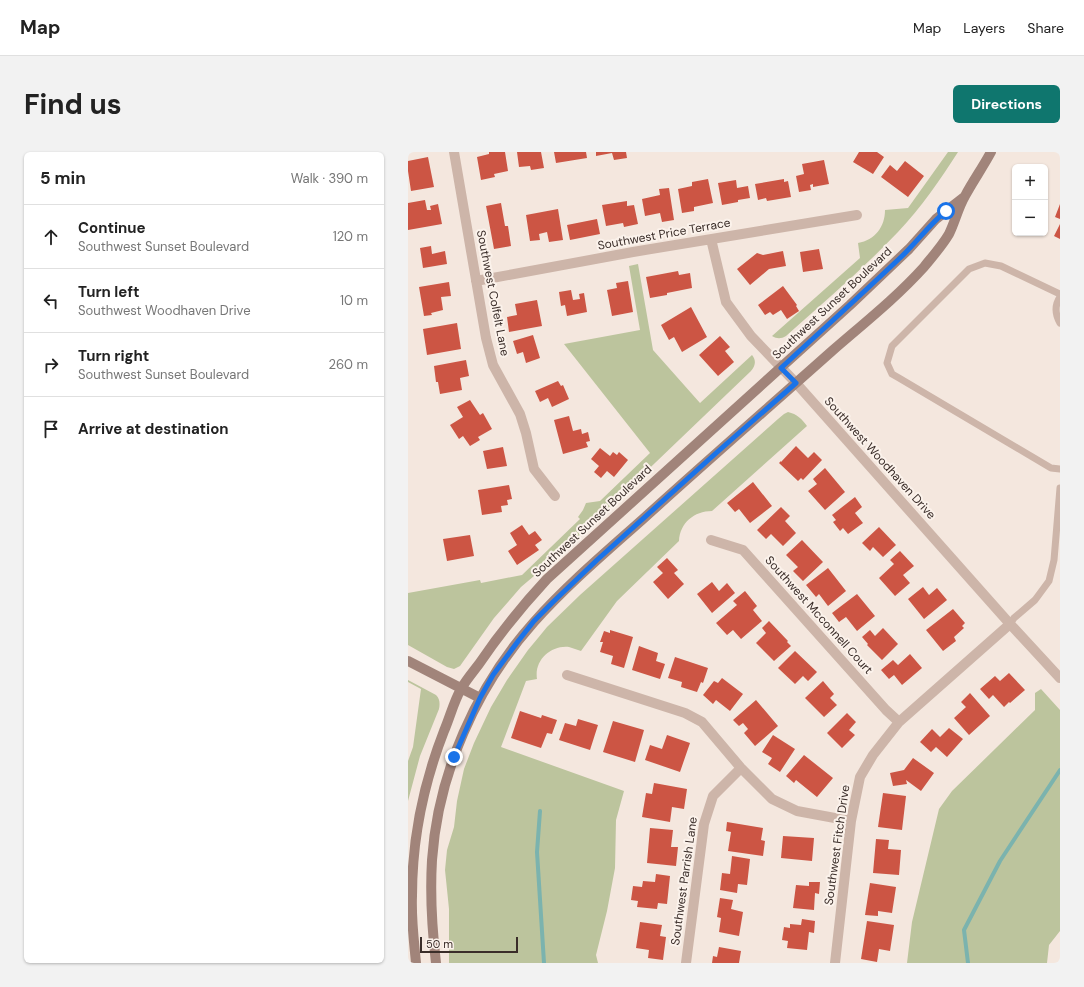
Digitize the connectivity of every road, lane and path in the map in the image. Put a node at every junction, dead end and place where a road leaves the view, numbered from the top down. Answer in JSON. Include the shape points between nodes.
{"nodes":[{"id":1,"x":454,"y":152,"type":"edge"},
{"id":2,"x":992,"y":152,"type":"edge"},
{"id":3,"x":964,"y":197,"type":"junction"},
{"id":4,"x":857,"y":215,"type":"dead end"},
{"id":5,"x":711,"y":239,"type":"junction"},
{"id":6,"x":476,"y":281,"type":"junction"},
{"id":7,"x":1060,"y":294,"type":"edge"},
{"id":8,"x":1060,"y":297,"type":"edge"},
{"id":9,"x":1060,"y":323,"type":"edge"},
{"id":10,"x":781,"y":368,"type":"junction"},
{"id":11,"x":796,"y":383,"type":"junction"},
{"id":12,"x":1060,"y":469,"type":"edge"},
{"id":13,"x":1060,"y":488,"type":"edge"},
{"id":14,"x":555,"y":496,"type":"dead end"},
{"id":15,"x":711,"y":540,"type":"dead end"},
{"id":16,"x":1010,"y":624,"type":"junction"},
{"id":17,"x":408,"y":661,"type":"edge"},
{"id":18,"x":567,"y":675,"type":"dead end"},
{"id":19,"x":1060,"y":678,"type":"edge"},
{"id":20,"x":461,"y":689,"type":"junction"},
{"id":21,"x":480,"y":698,"type":"junction"},
{"id":22,"x":899,"y":722,"type":"junction"},
{"id":23,"x":741,"y":768,"type":"junction"},
{"id":24,"x":851,"y":822,"type":"junction"},
{"id":25,"x":416,"y":963,"type":"edge"},
{"id":26,"x":436,"y":963,"type":"edge"},
{"id":27,"x":686,"y":963,"type":"edge"},
{"id":28,"x":835,"y":963,"type":"edge"}],
"edges":[{"from":1,"to":6,"type":"street","name":"Southwest Colfelt Lane"},
{"from":2,"to":3,"type":"main road","name":"Southwest Sunset Boulevard"},
{"from":3,"to":10,"type":"main road","name":"Southwest Sunset Boulevard","via":[[936,219],[905,254]]},
{"from":3,"to":11,"type":"main road","name":"Southwest Sunset Boulevard","via":[[948,235],[923,267],[878,311]]},
{"from":4,"to":5,"type":"street","name":"Southwest Price Terrace"},
{"from":5,"to":6,"type":"street","name":"Southwest Price Terrace"},
{"from":5,"to":10,"type":"street","name":"Southwest Woodhaven Drive","via":[[726,302],[751,336]]},
{"from":6,"to":14,"type":"street","name":"Southwest Colfelt Lane","via":[[493,365],[520,414],[534,469]]},
{"from":7,"to":12,"type":"lane","via":[[1000,266],[986,263],[969,269],[892,346],[887,363],[892,374],[1051,468]]},
{"from":8,"to":9,"type":"lane","via":[[1055,313]]},
{"from":10,"to":11,"type":"street","name":"Southwest Woodhaven Drive"},
{"from":10,"to":20,"type":"main road","name":"Southwest Sunset Boulevard","via":[[547,579],[510,621]]},
{"from":11,"to":16,"type":"street","name":"Southwest Woodhaven Drive"},
{"from":11,"to":21,"type":"main road","name":"Southwest Sunset Boulevard","via":[[580,575],[534,621],[493,675]]},
{"from":13,"to":16,"type":"lane","via":[[1054,560],[1049,581],[1035,600]]},
{"from":15,"to":22,"type":"street","name":"Southwest Mcconnell Court","via":[[743,550]]},
{"from":16,"to":19,"type":"street","name":"Southwest Woodhaven Drive"},
{"from":16,"to":22,"type":"street","name":"Southwest Fitch Drive"},
{"from":17,"to":20,"type":"main road"},
{"from":18,"to":23,"type":"street","via":[[685,713],[702,722]]},
{"from":20,"to":21,"type":"main road"},
{"from":20,"to":25,"type":"main road","name":"Southwest Sunset Boulevard","via":[[437,749],[419,816],[413,855],[412,896]]},
{"from":21,"to":26,"type":"main road","name":"Southwest Sunset Boulevard","via":[[454,757],[437,822],[431,882],[431,919]]},
{"from":22,"to":24,"type":"street","name":"Southwest Fitch Drive","via":[[873,755],[860,777]]},
{"from":23,"to":24,"type":"street","via":[[772,799],[797,811]]},
{"from":23,"to":27,"type":"street","name":"Southwest Parrish Lane","via":[[713,796],[704,824]]},
{"from":24,"to":28,"type":"street","name":"Southwest Fitch Drive"}]}
